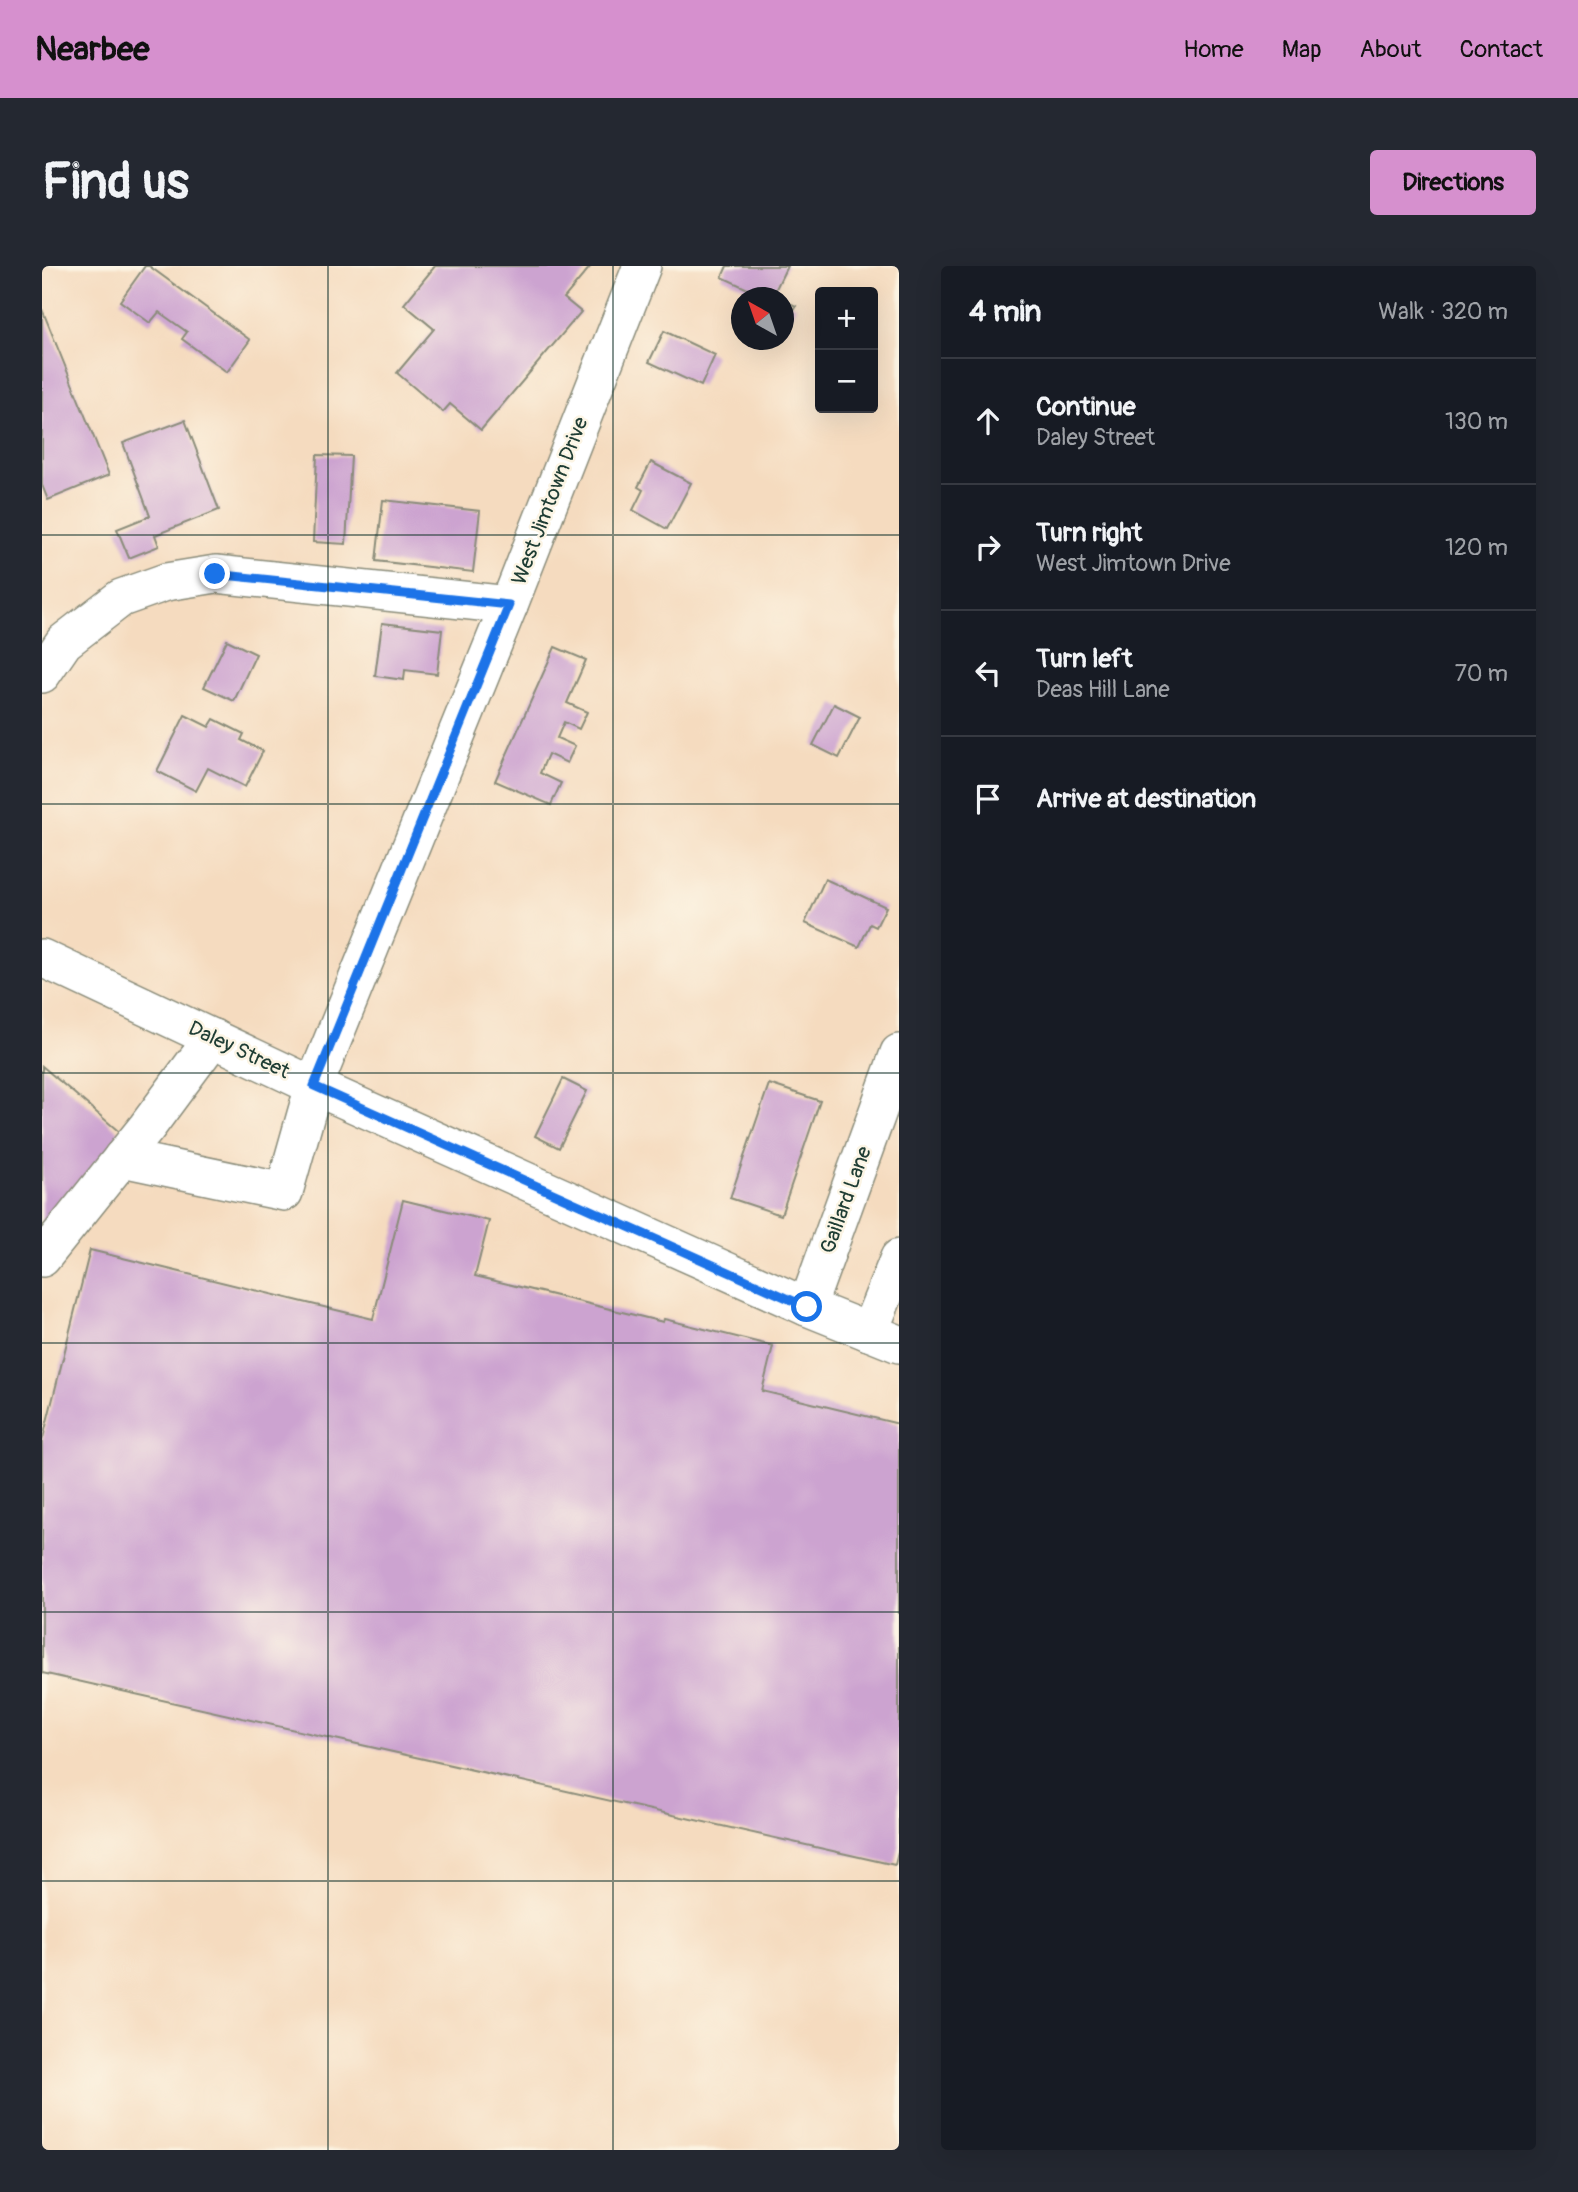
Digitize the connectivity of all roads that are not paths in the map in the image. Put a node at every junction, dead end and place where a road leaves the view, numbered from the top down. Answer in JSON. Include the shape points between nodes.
{"nodes":[{"id":1,"x":642,"y":266,"type":"edge"},
{"id":2,"x":509,"y":605,"type":"junction"},
{"id":3,"x":42,"y":674,"type":"edge"},
{"id":4,"x":42,"y":958,"type":"edge"},
{"id":5,"x":213,"y":1038,"type":"junction"},
{"id":6,"x":899,"y":1053,"type":"edge"},
{"id":7,"x":314,"y":1086,"type":"junction"},
{"id":8,"x":122,"y":1158,"type":"junction"},
{"id":9,"x":42,"y":1258,"type":"edge"},
{"id":10,"x":899,"y":1258,"type":"edge"},
{"id":11,"x":807,"y":1307,"type":"junction"},
{"id":12,"x":884,"y":1338,"type":"edge"}],
"edges":[{"from":1,"to":2,"type":"street","name":"West Jimtown Drive"},
{"from":2,"to":3,"type":"street","via":[[215,574],[166,582],[121,598],[64,642]]},
{"from":2,"to":7,"type":"street","name":"West Jimtown Drive"},
{"from":4,"to":5,"type":"street","name":"Daley Street"},
{"from":5,"to":7,"type":"street","name":"Daley Street"},
{"from":5,"to":8,"type":"street"},
{"from":6,"to":11,"type":"street","name":"Gaillard Lane"},
{"from":7,"to":8,"type":"street","name":"West Jimtown Drive","via":[[284,1192]]},
{"from":7,"to":11,"type":"street","name":"Daley Street"},
{"from":8,"to":9,"type":"street"},
{"from":10,"to":12,"type":"street"},
{"from":11,"to":12,"type":"street","name":"Daley Street"}]}
